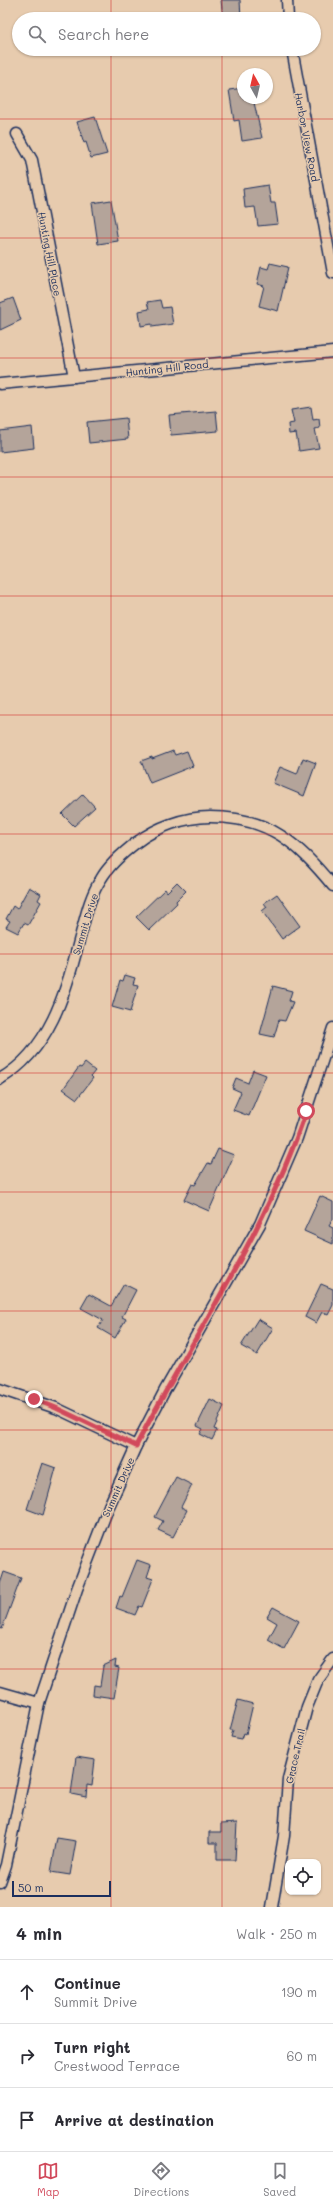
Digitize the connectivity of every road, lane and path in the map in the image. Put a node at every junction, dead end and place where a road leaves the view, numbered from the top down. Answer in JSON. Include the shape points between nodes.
{"nodes":[{"id":1,"x":286,"y":0,"type":"edge"},
{"id":2,"x":287,"y":12,"type":"edge"},
{"id":3,"x":293,"y":56,"type":"edge"},
{"id":4,"x":17,"y":134,"type":"dead end"},
{"id":5,"x":333,"y":273,"type":"edge"},
{"id":6,"x":333,"y":352,"type":"edge"},
{"id":7,"x":74,"y":377,"type":"junction"},
{"id":8,"x":0,"y":384,"type":"edge"},
{"id":9,"x":333,"y":886,"type":"edge"},
{"id":10,"x":333,"y":1028,"type":"edge"},
{"id":11,"x":0,"y":1079,"type":"edge"},
{"id":12,"x":0,"y":1389,"type":"edge"},
{"id":13,"x":136,"y":1446,"type":"junction"},
{"id":14,"x":333,"y":1659,"type":"edge"},
{"id":15,"x":0,"y":1692,"type":"edge"},
{"id":16,"x":39,"y":1703,"type":"junction"},
{"id":17,"x":0,"y":1882,"type":"edge"},
{"id":18,"x":272,"y":1907,"type":"edge"}],
"edges":[{"from":1,"to":2,"type":"street"},
{"from":3,"to":5,"type":"street","name":"Harbor View Road"},
{"from":4,"to":7,"type":"street","name":"Hunting Hill Place","via":[[32,160]]},
{"from":6,"to":7,"type":"street","name":"Hunting Hill Road"},
{"from":7,"to":8,"type":"street","name":"Hunting Hill Road"},
{"from":9,"to":11,"type":"street","name":"Summit Drive","via":[[292,842],[274,830],[248,822],[220,817],[201,817],[163,827],[146,835],[124,852],[101,878],[92,897],[73,968],[52,1025],[31,1053]]},
{"from":10,"to":13,"type":"street","name":"Summit Drive","via":[[297,1138],[260,1224]]},
{"from":12,"to":13,"type":"street","via":[[56,1408]]},
{"from":13,"to":16,"type":"street","name":"Summit Drive","via":[[76,1589]]},
{"from":14,"to":18,"type":"street","name":"Grace Trail","via":[[318,1680],[307,1707],[288,1779],[284,1836]]},
{"from":15,"to":16,"type":"street"},
{"from":16,"to":17,"type":"street","name":"Summit Drive","via":[[6,1865]]}]}
